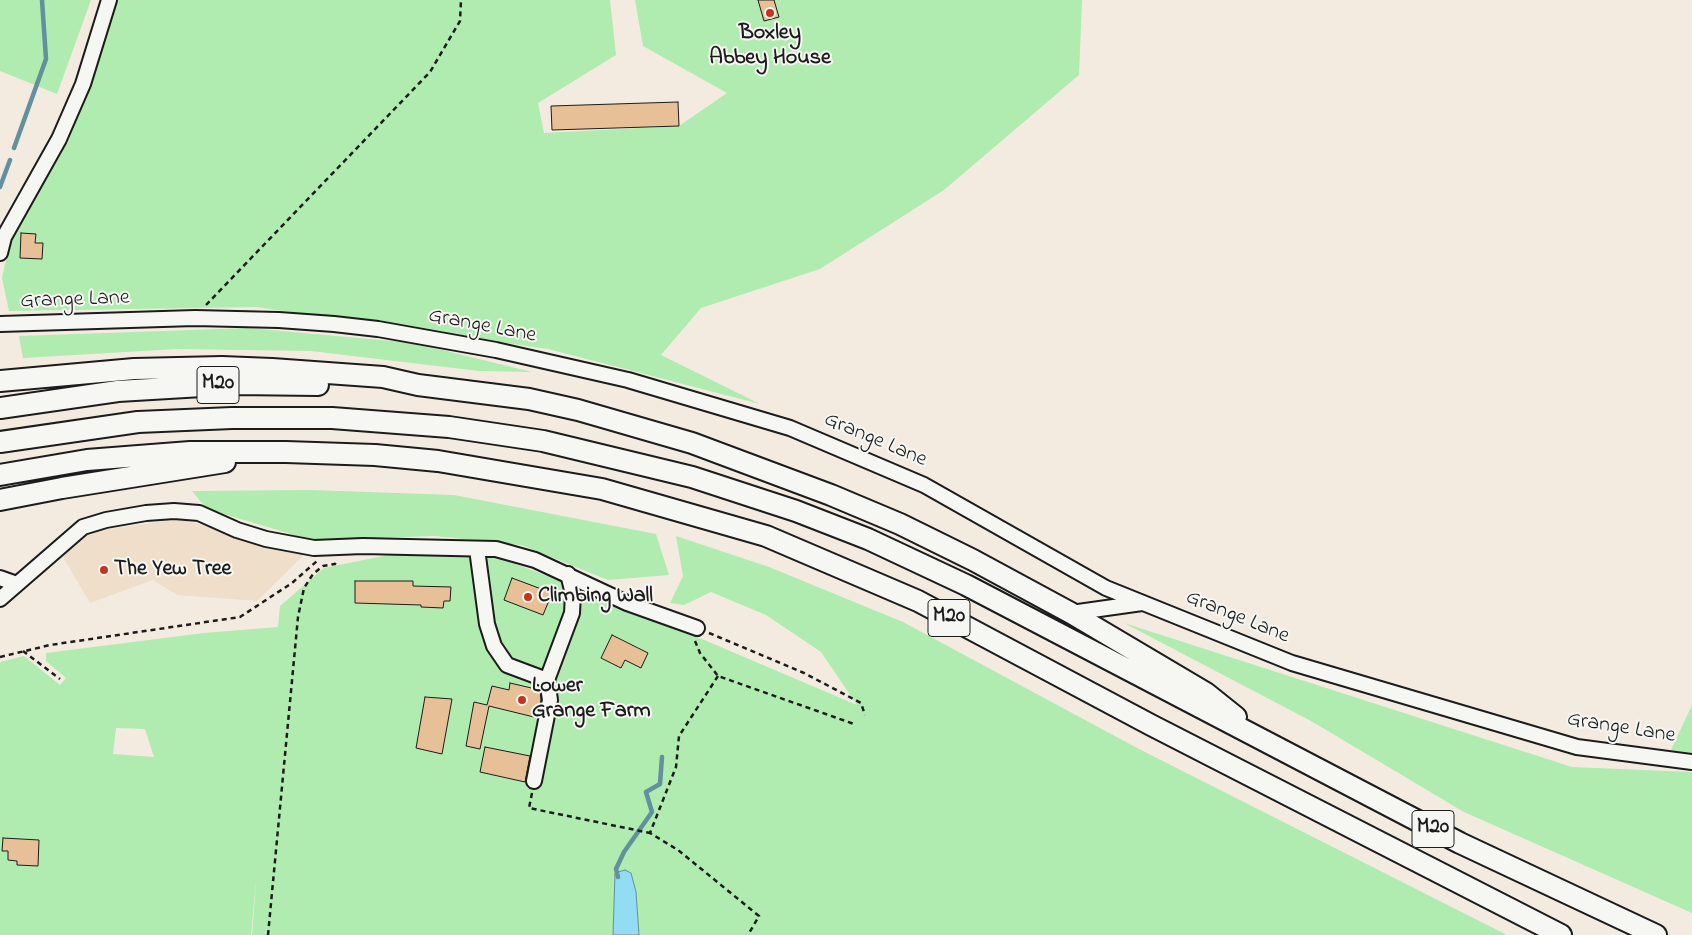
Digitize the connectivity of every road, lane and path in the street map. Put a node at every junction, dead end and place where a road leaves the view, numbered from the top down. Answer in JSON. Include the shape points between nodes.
{"nodes":[{"id":1,"x":109,"y":0,"type":"edge"},
{"id":2,"x":461,"y":0,"type":"edge"},
{"id":3,"x":0,"y":254,"type":"edge"},
{"id":4,"x":195,"y":318,"type":"junction"},
{"id":5,"x":0,"y":324,"type":"edge"},
{"id":6,"x":0,"y":381,"type":"edge"},
{"id":7,"x":418,"y":385,"type":"junction"},
{"id":8,"x":0,"y":408,"type":"edge"},
{"id":9,"x":0,"y":442,"type":"edge"},
{"id":10,"x":286,"y":452,"type":"junction"},
{"id":11,"x":10,"y":473,"type":"edge"},
{"id":12,"x":9,"y":498,"type":"edge"},
{"id":13,"x":317,"y":548,"type":"junction"},
{"id":14,"x":477,"y":549,"type":"junction"},
{"id":15,"x":568,"y":574,"type":"junction"},
{"id":16,"x":0,"y":578,"type":"edge"},
{"id":17,"x":17,"y":584,"type":"junction"},
{"id":18,"x":0,"y":599,"type":"edge"},
{"id":19,"x":1143,"y":602,"type":"junction"},
{"id":20,"x":1071,"y":613,"type":"junction"},
{"id":21,"x":692,"y":626,"type":"junction"},
{"id":22,"x":23,"y":651,"type":"junction"},
{"id":23,"x":0,"y":657,"type":"edge"},
{"id":24,"x":718,"y":676,"type":"junction"},
{"id":25,"x":60,"y":679,"type":"dead end"},
{"id":26,"x":547,"y":680,"type":"junction"},
{"id":27,"x":865,"y":715,"type":"dead end"},
{"id":28,"x":854,"y":724,"type":"dead end"},
{"id":29,"x":1274,"y":745,"type":"junction"},
{"id":30,"x":1692,"y":762,"type":"edge"},
{"id":31,"x":534,"y":781,"type":"joint"},
{"id":32,"x":650,"y":833,"type":"junction"},
{"id":33,"x":268,"y":935,"type":"edge"},
{"id":34,"x":748,"y":935,"type":"edge"},
{"id":35,"x":1561,"y":935,"type":"edge"},
{"id":36,"x":1656,"y":935,"type":"edge"}],
"edges":[{"from":1,"to":3,"type":"street","via":[[83,84],[59,139],[4,237]]},
{"from":2,"to":4,"type":"path","via":[[460,21],[430,72]]},
{"from":4,"to":5,"type":"street","name":"Grange Lane"},
{"from":4,"to":19,"type":"street","name":"Grange Lane","via":[[351,326],[496,350],[628,380],[790,428],[924,485],[1106,588]]},
{"from":6,"to":7,"type":"highway","number":"M20","via":[[134,369],[222,367],[363,375]]},
{"from":7,"to":8,"type":"highway","number":"M20","via":[[380,388],[236,384],[118,391]]},
{"from":7,"to":20,"type":"highway","number":"M20","via":[[570,408],[692,443],[831,494],[900,524]]},
{"from":9,"to":29,"type":"highway","number":"M20","via":[[138,422],[332,418],[449,427],[543,441],[613,456],[692,476],[868,539],[966,585]]},
{"from":10,"to":11,"type":"highway","number":"M20","via":[[190,452],[87,460]]},
{"from":10,"to":12,"type":"highway","number":"M20"},
{"from":10,"to":35,"type":"highway","number":"M20","via":[[438,462],[602,489],[766,536],[918,601]]},
{"from":13,"to":14,"type":"street"},
{"from":13,"to":17,"type":"street","via":[[258,537],[199,513],[174,510],[146,512],[83,527]]},
{"from":13,"to":22,"type":"path","via":[[318,561],[292,583],[240,617]]},
{"from":13,"to":33,"type":"path","via":[[324,559],[336,558],[335,564],[323,566],[313,574],[304,588],[298,617]]},
{"from":14,"to":15,"type":"street","via":[[496,549]]},
{"from":14,"to":26,"type":"street","via":[[487,624],[494,646],[507,665]]},
{"from":15,"to":21,"type":"street","via":[[627,603]]},
{"from":15,"to":26,"type":"street","via":[[574,594],[572,613]]},
{"from":16,"to":17,"type":"street"},
{"from":17,"to":18,"type":"street"},
{"from":19,"to":20,"type":"street"},
{"from":19,"to":30,"type":"street","name":"Grange Lane","via":[[1292,663],[1577,747]]},
{"from":20,"to":29,"type":"highway","number":"M20","via":[[1206,693]]},
{"from":21,"to":24,"type":"path","via":[[700,653]]},
{"from":21,"to":27,"type":"path","via":[[804,673],[861,703]]},
{"from":22,"to":23,"type":"path"},
{"from":22,"to":25,"type":"path"},
{"from":24,"to":28,"type":"path"},
{"from":24,"to":32,"type":"path","via":[[679,736],[676,767]]},
{"from":26,"to":31,"type":"street","via":[[550,700]]},
{"from":29,"to":36,"type":"highway","number":"M20","via":[[1460,843]]},
{"from":31,"to":32,"type":"path","via":[[530,808]]},
{"from":32,"to":34,"type":"path","via":[[678,850],[758,916]]}]}
